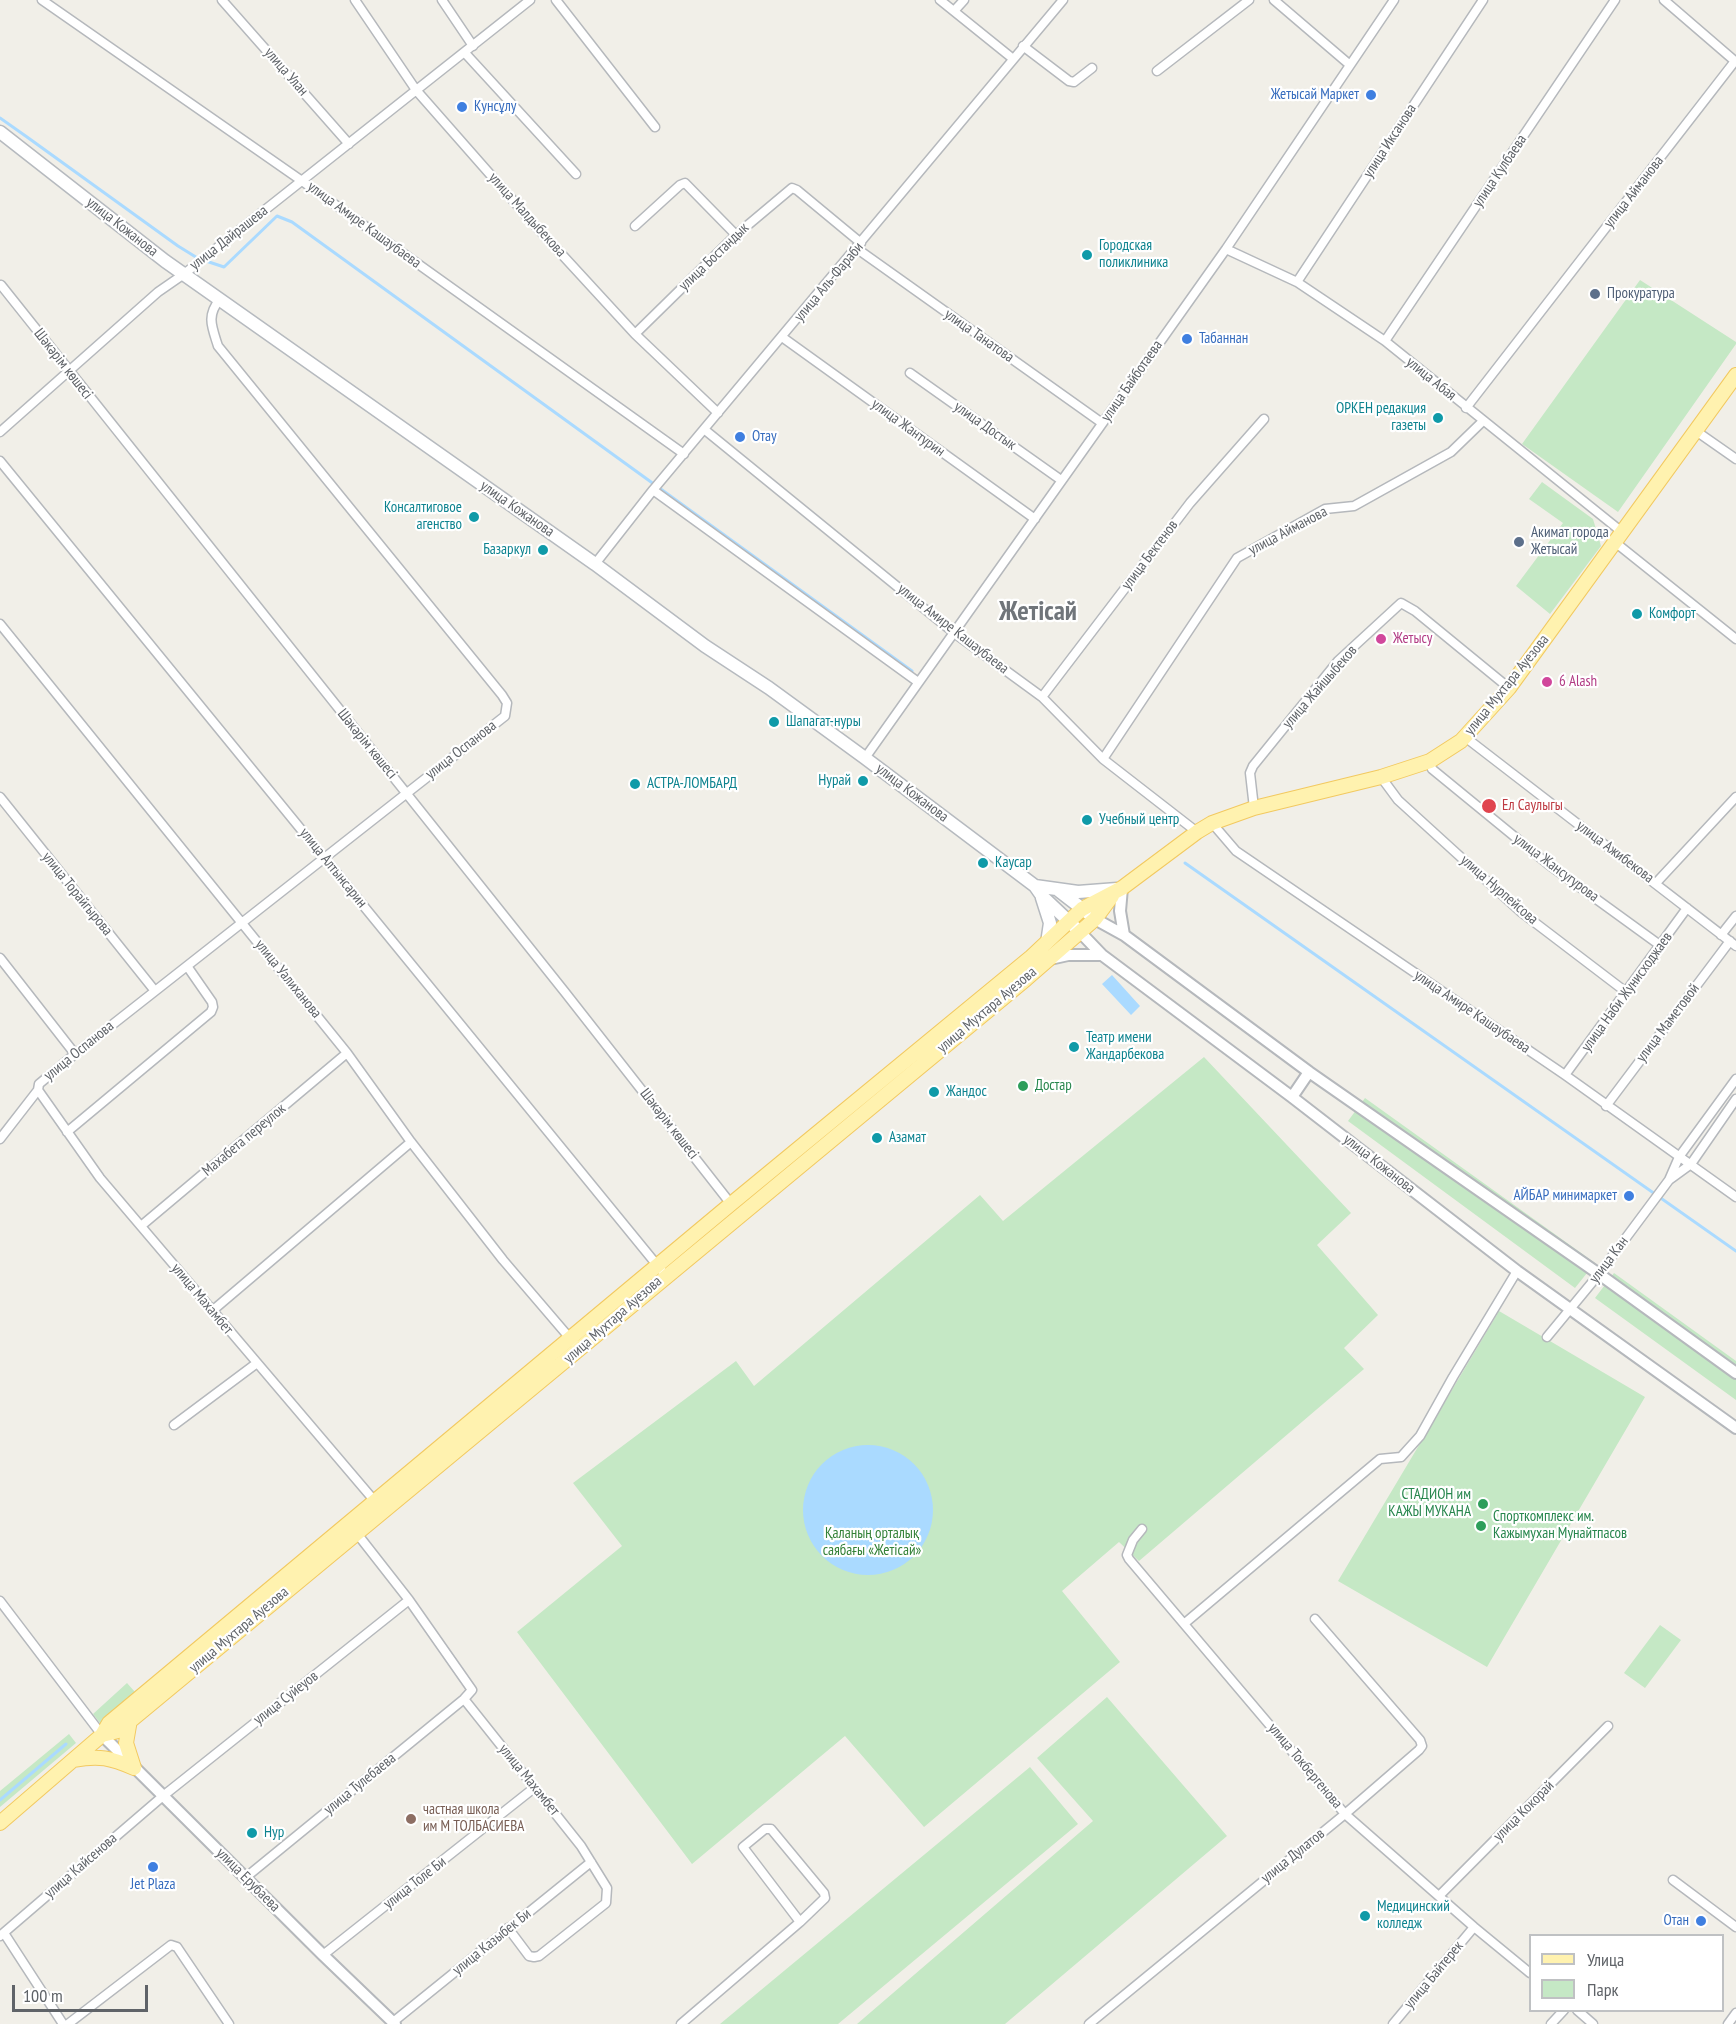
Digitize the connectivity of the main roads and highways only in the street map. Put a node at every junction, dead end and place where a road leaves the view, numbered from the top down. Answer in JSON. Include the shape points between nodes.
{"nodes":[{"id":1,"x":0,"y":132,"type":"edge"},
{"id":2,"x":1736,"y":375,"type":"edge"},
{"id":3,"x":1057,"y":889,"type":"junction"},
{"id":4,"x":1038,"y":891,"type":"junction"},
{"id":5,"x":1118,"y":891,"type":"junction"},
{"id":6,"x":1082,"y":909,"type":"junction"},
{"id":7,"x":1095,"y":919,"type":"junction"},
{"id":8,"x":1068,"y":921,"type":"junction"},
{"id":9,"x":1079,"y":931,"type":"junction"},
{"id":10,"x":1047,"y":943,"type":"junction"},
{"id":11,"x":662,"y":1271,"type":"junction"},
{"id":12,"x":353,"y":1528,"type":"junction"},
{"id":13,"x":130,"y":1720,"type":"junction"},
{"id":14,"x":102,"y":1735,"type":"junction"},
{"id":15,"x":72,"y":1760,"type":"junction"},
{"id":16,"x":0,"y":1823,"type":"edge"}],
"edges":[{"from":1,"to":4,"type":"main road","name":"улица Кожанова","via":[[184,274],[769,688]]},
{"from":2,"to":5,"type":"main road","name":"улица Мухтара Ауезова","via":[[1509,687],[1465,737],[1430,760],[1381,777],[1254,808],[1212,823]]},
{"from":3,"to":4,"type":"main road","name":"улица Кожанова"},
{"from":3,"to":5,"type":"main road","name":"улица Кожанова"},
{"from":3,"to":6,"type":"main road"},
{"from":4,"to":8,"type":"main road","name":"улица Кожанова"},
{"from":4,"to":10,"type":"main road","via":[[1050,923]]},
{"from":5,"to":6,"type":"main road","name":"улица Мухтара Ауезова"},
{"from":5,"to":7,"type":"main road","name":"улица Мухтара Ауезова"},
{"from":6,"to":7,"type":"main road"},
{"from":6,"to":8,"type":"main road","name":"улица Мухтара Ауезова"},
{"from":7,"to":9,"type":"main road","name":"улица Мухтара Ауезова"},
{"from":8,"to":9,"type":"main road","name":"улица Кожанова"},
{"from":8,"to":10,"type":"main road","name":"улица Мухтара Ауезова"},
{"from":9,"to":11,"type":"main road","name":"улица Мухтара Ауезова","via":[[1017,986]]},
{"from":10,"to":11,"type":"main road","name":"улица Мухтара Ауезова","via":[[731,1204]]},
{"from":11,"to":12,"type":"main road","name":"улица Мухтара Ауезова"},
{"from":12,"to":13,"type":"main road","name":"улица Мухтара Ауезова"},
{"from":12,"to":14,"type":"main road","name":"улица Мухтара Ауезова","via":[[109,1723]]},
{"from":13,"to":14,"type":"main road","name":"улица Мухтара Ауезова","via":[[118,1731]]},
{"from":13,"to":15,"type":"main road","via":[[126,1743],[134,1768],[98,1756]]},
{"from":14,"to":15,"type":"main road","name":"улица Мухтара Ауезова"},
{"from":15,"to":16,"type":"main road","name":"улица Мухтара Ауезова"}]}
